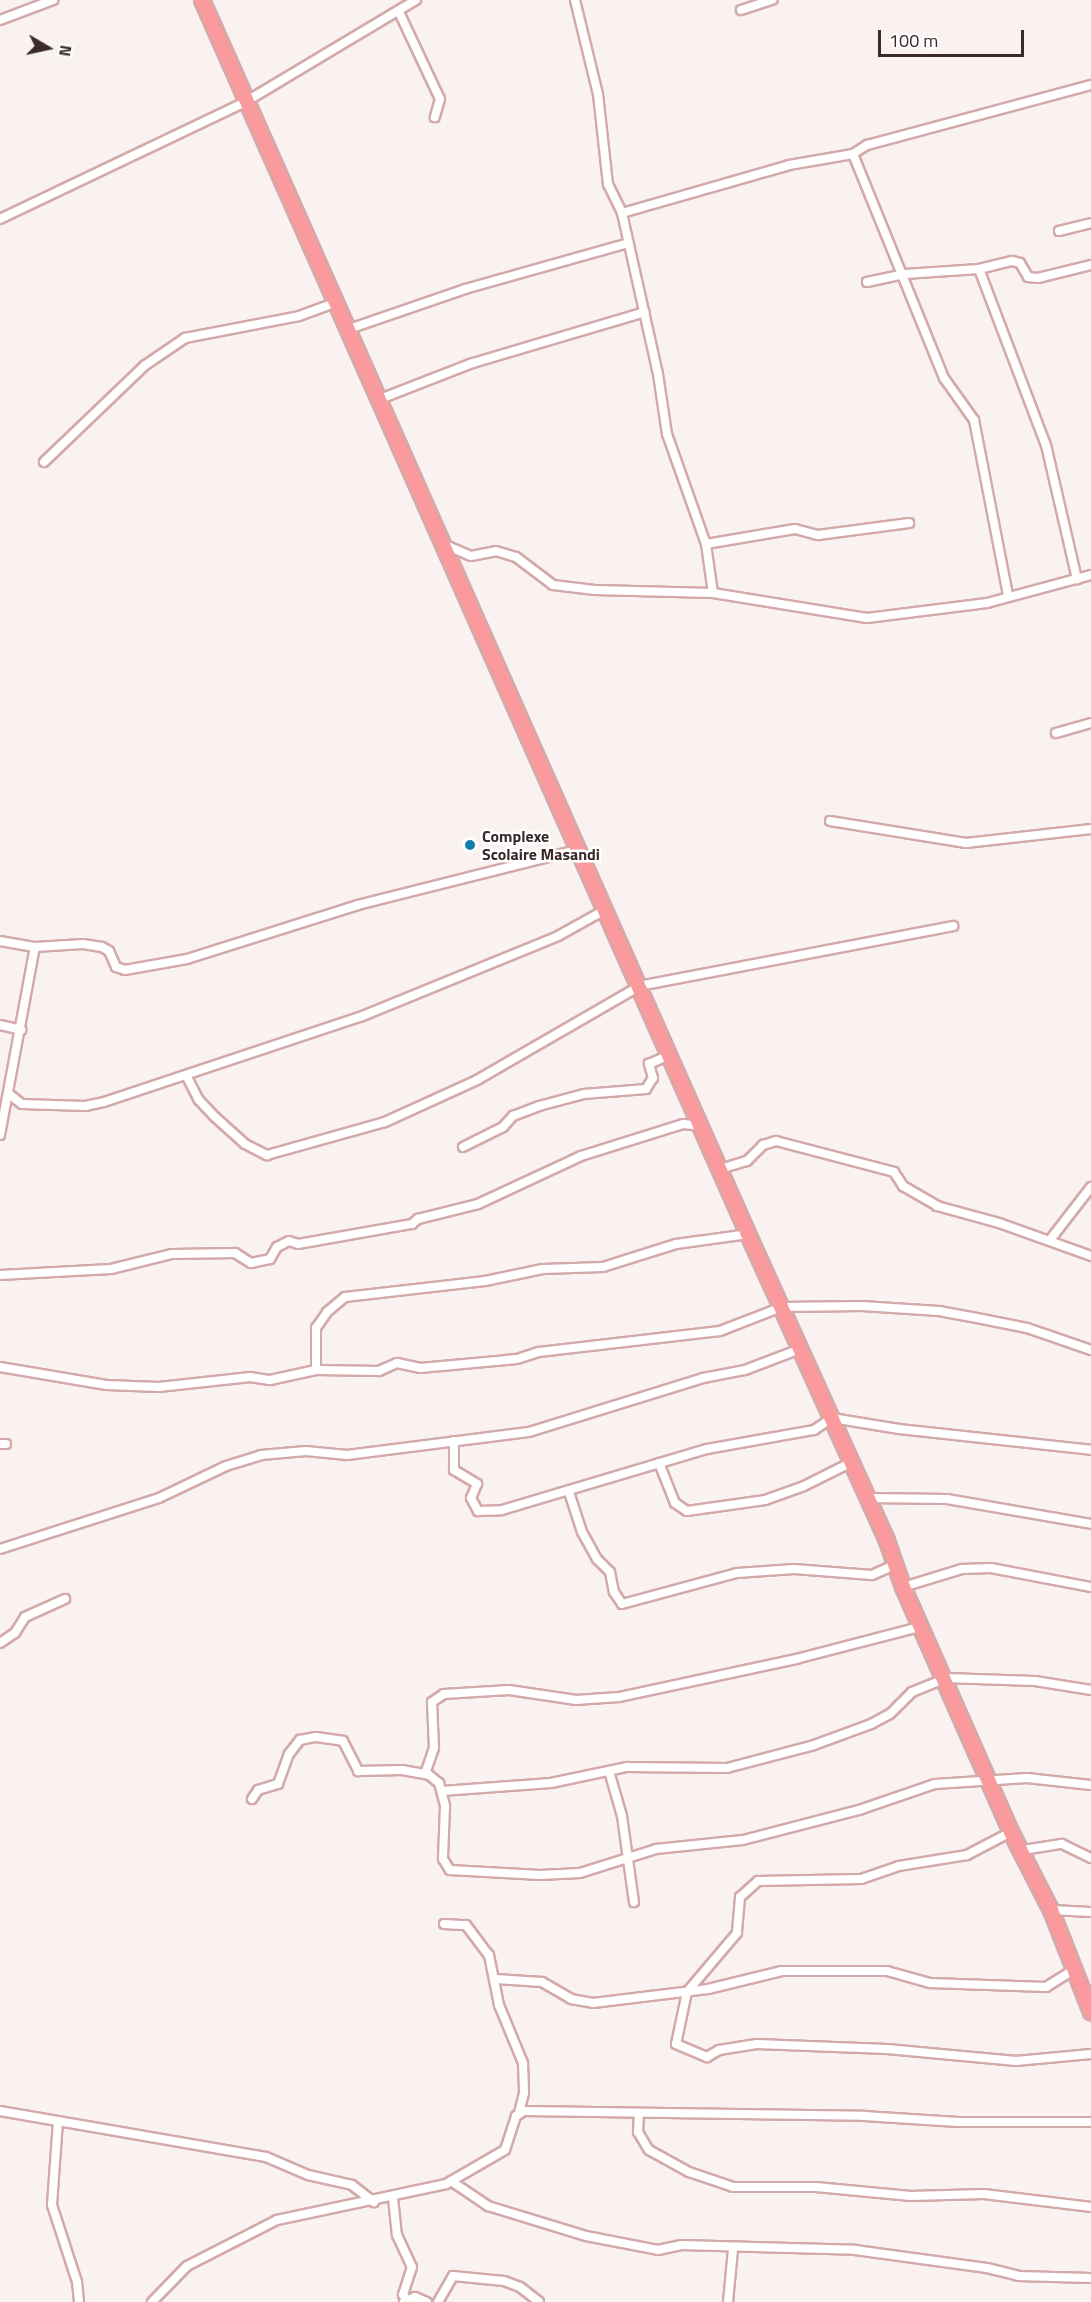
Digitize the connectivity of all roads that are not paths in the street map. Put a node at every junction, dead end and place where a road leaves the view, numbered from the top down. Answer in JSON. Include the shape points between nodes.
{"nodes":[{"id":1,"x":53,"y":0,"type":"edge"},
{"id":2,"x":202,"y":0,"type":"edge"},
{"id":3,"x":416,"y":0,"type":"edge"},
{"id":4,"x":575,"y":0,"type":"edge"},
{"id":5,"x":772,"y":0,"type":"edge"},
{"id":6,"x":741,"y":10,"type":"dead end"},
{"id":7,"x":399,"y":12,"type":"junction"},
{"id":8,"x":0,"y":20,"type":"edge"},
{"id":9,"x":1091,"y":85,"type":"edge"},
{"id":10,"x":247,"y":101,"type":"junction"},
{"id":11,"x":435,"y":117,"type":"dead end"},
{"id":12,"x":853,"y":154,"type":"junction"},
{"id":13,"x":622,"y":213,"type":"junction"},
{"id":14,"x":0,"y":219,"type":"edge"},
{"id":15,"x":1091,"y":224,"type":"edge"},
{"id":16,"x":1059,"y":231,"type":"dead end"},
{"id":17,"x":629,"y":243,"type":"junction"},
{"id":18,"x":1091,"y":266,"type":"edge"},
{"id":19,"x":979,"y":269,"type":"junction"},
{"id":20,"x":905,"y":274,"type":"junction"},
{"id":21,"x":867,"y":282,"type":"dead end"},
{"id":22,"x":337,"y":302,"type":"junction"},
{"id":23,"x":645,"y":312,"type":"junction"},
{"id":24,"x":349,"y":329,"type":"junction"},
{"id":25,"x":380,"y":399,"type":"junction"},
{"id":26,"x":44,"y":462,"type":"dead end"},
{"id":27,"x":909,"y":523,"type":"dead end"},
{"id":28,"x":706,"y":544,"type":"junction"},
{"id":29,"x":445,"y":545,"type":"junction"},
{"id":30,"x":1091,"y":575,"type":"edge"},
{"id":31,"x":1077,"y":579,"type":"junction"},
{"id":32,"x":713,"y":592,"type":"junction"},
{"id":33,"x":1008,"y":595,"type":"junction"},
{"id":34,"x":1091,"y":723,"type":"edge"},
{"id":35,"x":1056,"y":733,"type":"dead end"},
{"id":36,"x":830,"y":821,"type":"dead end"},
{"id":37,"x":1091,"y":829,"type":"edge"},
{"id":38,"x":577,"y":850,"type":"junction"},
{"id":39,"x":604,"y":910,"type":"junction"},
{"id":40,"x":953,"y":926,"type":"dead end"},
{"id":41,"x":0,"y":941,"type":"edge"},
{"id":42,"x":35,"y":947,"type":"junction"},
{"id":43,"x":640,"y":986,"type":"junction"},
{"id":44,"x":0,"y":1025,"type":"edge"},
{"id":45,"x":21,"y":1030,"type":"junction"},
{"id":46,"x":669,"y":1055,"type":"junction"},
{"id":47,"x":186,"y":1075,"type":"junction"},
{"id":48,"x":9,"y":1095,"type":"junction"},
{"id":49,"x":692,"y":1106,"type":"junction"},
{"id":50,"x":3,"y":1108,"type":"edge"},
{"id":51,"x":683,"y":1124,"type":"junction"},
{"id":52,"x":701,"y":1126,"type":"junction"},
{"id":53,"x":0,"y":1135,"type":"edge"},
{"id":54,"x":463,"y":1147,"type":"dead end"},
{"id":55,"x":720,"y":1169,"type":"junction"},
{"id":56,"x":1091,"y":1187,"type":"edge"},
{"id":57,"x":748,"y":1234,"type":"junction"},
{"id":58,"x":1050,"y":1240,"type":"junction"},
{"id":59,"x":1091,"y":1256,"type":"edge"},
{"id":60,"x":0,"y":1275,"type":"edge"},
{"id":61,"x":782,"y":1307,"type":"junction"},
{"id":62,"x":800,"y":1349,"type":"junction"},
{"id":63,"x":1091,"y":1350,"type":"edge"},
{"id":64,"x":0,"y":1367,"type":"edge"},
{"id":65,"x":316,"y":1370,"type":"junction"},
{"id":66,"x":832,"y":1418,"type":"junction"},
{"id":67,"x":851,"y":1421,"type":"junction"},
{"id":68,"x":838,"y":1432,"type":"junction"},
{"id":69,"x":454,"y":1441,"type":"junction"},
{"id":70,"x":1091,"y":1450,"type":"edge"},
{"id":71,"x":852,"y":1462,"type":"junction"},
{"id":72,"x":659,"y":1463,"type":"junction"},
{"id":73,"x":569,"y":1492,"type":"junction"},
{"id":74,"x":879,"y":1506,"type":"junction"},
{"id":75,"x":1091,"y":1524,"type":"edge"},
{"id":76,"x":0,"y":1549,"type":"edge"},
{"id":77,"x":897,"y":1564,"type":"junction"},
{"id":78,"x":903,"y":1587,"type":"junction"},
{"id":79,"x":1091,"y":1587,"type":"edge"},
{"id":80,"x":65,"y":1599,"type":"dead end"},
{"id":81,"x":920,"y":1627,"type":"junction"},
{"id":82,"x":0,"y":1643,"type":"edge"},
{"id":83,"x":946,"y":1678,"type":"junction"},
{"id":84,"x":1091,"y":1690,"type":"edge"},
{"id":85,"x":609,"y":1771,"type":"junction"},
{"id":86,"x":425,"y":1774,"type":"junction"},
{"id":87,"x":988,"y":1778,"type":"junction"},
{"id":88,"x":1091,"y":1785,"type":"edge"},
{"id":89,"x":442,"y":1791,"type":"junction"},
{"id":90,"x":252,"y":1799,"type":"dead end"},
{"id":91,"x":1011,"y":1832,"type":"junction"},
{"id":92,"x":1023,"y":1850,"type":"junction"},
{"id":93,"x":627,"y":1858,"type":"junction"},
{"id":94,"x":1091,"y":1858,"type":"edge"},
{"id":95,"x":634,"y":1902,"type":"dead end"},
{"id":96,"x":1051,"y":1910,"type":"junction"},
{"id":97,"x":1091,"y":1912,"type":"edge"},
{"id":98,"x":444,"y":1924,"type":"dead end"},
{"id":99,"x":1073,"y":1970,"type":"junction"},
{"id":100,"x":496,"y":1978,"type":"junction"},
{"id":101,"x":687,"y":1992,"type":"junction"},
{"id":102,"x":1087,"y":1993,"type":"edge"},
{"id":103,"x":1091,"y":2012,"type":"edge"},
{"id":104,"x":1091,"y":2054,"type":"edge"},
{"id":105,"x":0,"y":2111,"type":"edge"},
{"id":106,"x":519,"y":2113,"type":"junction"},
{"id":107,"x":639,"y":2114,"type":"junction"},
{"id":108,"x":58,"y":2121,"type":"junction"},
{"id":109,"x":1091,"y":2122,"type":"edge"},
{"id":110,"x":451,"y":2181,"type":"junction"},
{"id":111,"x":393,"y":2198,"type":"junction"},
{"id":112,"x":374,"y":2202,"type":"junction"},
{"id":113,"x":1091,"y":2207,"type":"edge"},
{"id":114,"x":734,"y":2249,"type":"junction"},
{"id":115,"x":1091,"y":2278,"type":"edge"},
{"id":116,"x":405,"y":2301,"type":"edge"},
{"id":117,"x":79,"y":2302,"type":"edge"},
{"id":118,"x":152,"y":2302,"type":"edge"},
{"id":119,"x":427,"y":2302,"type":"edge"},
{"id":120,"x":438,"y":2302,"type":"edge"},
{"id":121,"x":539,"y":2302,"type":"edge"},
{"id":122,"x":728,"y":2302,"type":"edge"}],
"edges":[{"from":1,"to":8,"type":"street"},
{"from":2,"to":10,"type":"highway"},
{"from":3,"to":7,"type":"street"},
{"from":4,"to":13,"type":"street","via":[[598,94],[608,184]]},
{"from":5,"to":6,"type":"street"},
{"from":7,"to":10,"type":"street"},
{"from":7,"to":11,"type":"street","via":[[440,99]]},
{"from":9,"to":12,"type":"street","via":[[867,144]]},
{"from":10,"to":14,"type":"street"},
{"from":10,"to":22,"type":"highway"},
{"from":12,"to":13,"type":"street","via":[[789,165]]},
{"from":12,"to":20,"type":"street"},
{"from":13,"to":17,"type":"street"},
{"from":15,"to":16,"type":"street"},
{"from":17,"to":23,"type":"street"},
{"from":17,"to":24,"type":"street","via":[[465,289]]},
{"from":18,"to":19,"type":"street","via":[[1038,278],[1028,277],[1017,261]]},
{"from":19,"to":20,"type":"street"},
{"from":19,"to":31,"type":"street","via":[[1046,445]]},
{"from":20,"to":21,"type":"street"},
{"from":20,"to":33,"type":"street","via":[[944,378],[974,420]]},
{"from":22,"to":24,"type":"highway"},
{"from":22,"to":26,"type":"street","via":[[299,316],[185,338],[144,366]]},
{"from":23,"to":25,"type":"street","via":[[473,363]]},
{"from":23,"to":28,"type":"street","via":[[667,434]]},
{"from":24,"to":25,"type":"highway"},
{"from":25,"to":29,"type":"highway"},
{"from":27,"to":28,"type":"street","via":[[818,536],[795,529]]},
{"from":28,"to":32,"type":"street"},
{"from":29,"to":32,"type":"street","via":[[471,556],[496,550],[516,557],[554,585],[595,591]]},
{"from":29,"to":38,"type":"highway"},
{"from":30,"to":31,"type":"street"},
{"from":31,"to":33,"type":"street"},
{"from":32,"to":33,"type":"street","via":[[867,618],[987,603]]},
{"from":34,"to":35,"type":"street"},
{"from":36,"to":37,"type":"street","via":[[966,843]]},
{"from":38,"to":39,"type":"highway"},
{"from":38,"to":42,"type":"street","via":[[357,905],[187,959],[125,970],[116,967],[109,951],[102,947]]},
{"from":39,"to":43,"type":"highway"},
{"from":39,"to":47,"type":"street","via":[[558,936],[360,1017]]},
{"from":40,"to":43,"type":"street"},
{"from":41,"to":42,"type":"street"},
{"from":42,"to":45,"type":"street"},
{"from":43,"to":46,"type":"highway"},
{"from":43,"to":47,"type":"street","via":[[477,1080],[385,1122],[267,1155],[245,1144],[215,1117]]},
{"from":44,"to":45,"type":"street"},
{"from":45,"to":48,"type":"street"},
{"from":46,"to":49,"type":"highway"},
{"from":46,"to":54,"type":"street","via":[[649,1064],[653,1077],[646,1089],[584,1094],[539,1106],[513,1116],[502,1127]]},
{"from":47,"to":48,"type":"street","via":[[85,1106],[22,1104]]},
{"from":48,"to":50,"type":"street"},
{"from":49,"to":51,"type":"street"},
{"from":49,"to":52,"type":"highway"},
{"from":50,"to":53,"type":"street"},
{"from":51,"to":52,"type":"street"},
{"from":51,"to":60,"type":"street","via":[[581,1156],[478,1204],[389,1230],[345,1233],[298,1244],[289,1241],[277,1247],[270,1259],[252,1263],[235,1252],[172,1254],[111,1269]]},
{"from":52,"to":55,"type":"highway"},
{"from":55,"to":57,"type":"highway"},
{"from":55,"to":58,"type":"street","via":[[747,1161],[763,1145],[776,1141],[894,1172],[903,1186],[937,1206]]},
{"from":56,"to":58,"type":"street"},
{"from":57,"to":61,"type":"highway"},
{"from":57,"to":65,"type":"street","via":[[676,1244],[603,1267],[543,1269],[485,1281],[345,1297],[316,1328]]},
{"from":58,"to":59,"type":"street"},
{"from":61,"to":62,"type":"highway"},
{"from":61,"to":63,"type":"street","via":[[862,1306],[939,1311],[1027,1329]]},
{"from":61,"to":65,"type":"street","via":[[720,1331],[539,1352],[517,1359],[420,1368],[397,1363],[379,1371]]},
{"from":62,"to":66,"type":"highway"},
{"from":62,"to":69,"type":"street","via":[[745,1370],[703,1378],[529,1432]]},
{"from":64,"to":65,"type":"street","via":[[106,1385],[159,1387],[224,1378],[270,1380]]},
{"from":66,"to":67,"type":"street"},
{"from":66,"to":68,"type":"highway"},
{"from":66,"to":72,"type":"street","via":[[814,1430],[707,1449]]},
{"from":67,"to":68,"type":"street"},
{"from":67,"to":70,"type":"street"},
{"from":68,"to":71,"type":"highway"},
{"from":69,"to":73,"type":"street","via":[[454,1470],[477,1484],[471,1498],[478,1511],[502,1510]]},
{"from":69,"to":76,"type":"street","via":[[346,1455],[306,1451],[261,1455],[226,1466],[159,1498]]},
{"from":71,"to":72,"type":"street","via":[[765,1500],[687,1511],[675,1503]]},
{"from":71,"to":74,"type":"highway","via":[[868,1498]]},
{"from":72,"to":73,"type":"street"},
{"from":73,"to":77,"type":"street","via":[[582,1532],[597,1559],[610,1572],[614,1592],[622,1604],[737,1573],[794,1569],[872,1575]]},
{"from":74,"to":75,"type":"street","via":[[917,1497],[946,1499]]},
{"from":74,"to":77,"type":"highway"},
{"from":77,"to":78,"type":"highway"},
{"from":78,"to":79,"type":"street","via":[[962,1569],[991,1568]]},
{"from":78,"to":81,"type":"highway"},
{"from":80,"to":82,"type":"street","via":[[25,1617],[15,1633]]},
{"from":81,"to":83,"type":"highway"},
{"from":81,"to":86,"type":"street","via":[[796,1659],[619,1697],[576,1700],[509,1690],[444,1694],[432,1702],[434,1748]]},
{"from":83,"to":84,"type":"street","via":[[1035,1681]]},
{"from":83,"to":85,"type":"street","via":[[912,1692],[890,1714],[871,1724],[814,1745],[727,1768],[638,1766]]},
{"from":83,"to":87,"type":"highway"},
{"from":85,"to":89,"type":"street","via":[[551,1783]]},
{"from":85,"to":93,"type":"street","via":[[622,1816]]},
{"from":86,"to":89,"type":"street","via":[[439,1783]]},
{"from":86,"to":90,"type":"street","via":[[358,1771],[343,1741],[316,1737],[300,1740],[278,1784],[258,1790]]},
{"from":87,"to":88,"type":"street"},
{"from":87,"to":91,"type":"highway"},
{"from":87,"to":93,"type":"street","via":[[935,1784],[859,1810],[743,1840],[656,1849]]},
{"from":89,"to":93,"type":"street","via":[[443,1859],[450,1870],[476,1874],[580,1873]]},
{"from":91,"to":92,"type":"highway"},
{"from":91,"to":101,"type":"street","via":[[967,1855],[898,1866],[861,1879],[758,1881],[740,1897],[737,1933]]},
{"from":92,"to":94,"type":"street","via":[[1062,1844]]},
{"from":92,"to":96,"type":"highway"},
{"from":93,"to":95,"type":"street"},
{"from":96,"to":97,"type":"street"},
{"from":96,"to":99,"type":"highway"},
{"from":98,"to":100,"type":"street","via":[[466,1925],[489,1955]]},
{"from":99,"to":101,"type":"street","via":[[1046,1987],[930,1983],[887,1971],[782,1971]]},
{"from":99,"to":102,"type":"highway"},
{"from":100,"to":101,"type":"street","via":[[542,1982],[571,1999],[593,2003]]},
{"from":100,"to":106,"type":"street","via":[[499,2005],[523,2063],[524,2093]]},
{"from":101,"to":104,"type":"street","via":[[676,2044],[707,2057],[719,2049],[757,2044],[887,2049],[1016,2061]]},
{"from":102,"to":103,"type":"highway"},
{"from":105,"to":108,"type":"street"},
{"from":106,"to":107,"type":"street","via":[[554,2109]]},
{"from":106,"to":110,"type":"street","via":[[505,2150]]},
{"from":107,"to":109,"type":"street"},
{"from":107,"to":113,"type":"street","via":[[638,2132],[649,2150],[689,2172],[733,2187],[816,2187],[912,2196],[984,2194]]},
{"from":108,"to":112,"type":"street","via":[[266,2157],[308,2175],[352,2185]]},
{"from":108,"to":117,"type":"street","via":[[52,2205],[77,2282]]},
{"from":110,"to":111,"type":"street"},
{"from":110,"to":114,"type":"street","via":[[488,2206],[586,2236],[658,2250],[681,2245]]},
{"from":111,"to":112,"type":"street"},
{"from":111,"to":116,"type":"street","via":[[397,2235],[412,2267],[403,2295]]},
{"from":112,"to":118,"type":"street","via":[[295,2215],[257,2229],[187,2266]]},
{"from":114,"to":115,"type":"street","via":[[855,2250],[987,2268],[1018,2276]]},
{"from":114,"to":122,"type":"street"},
{"from":116,"to":119,"type":"street","via":[[415,2297]]},
{"from":120,"to":121,"type":"street","via":[[453,2276],[504,2281],[520,2287]]}]}
